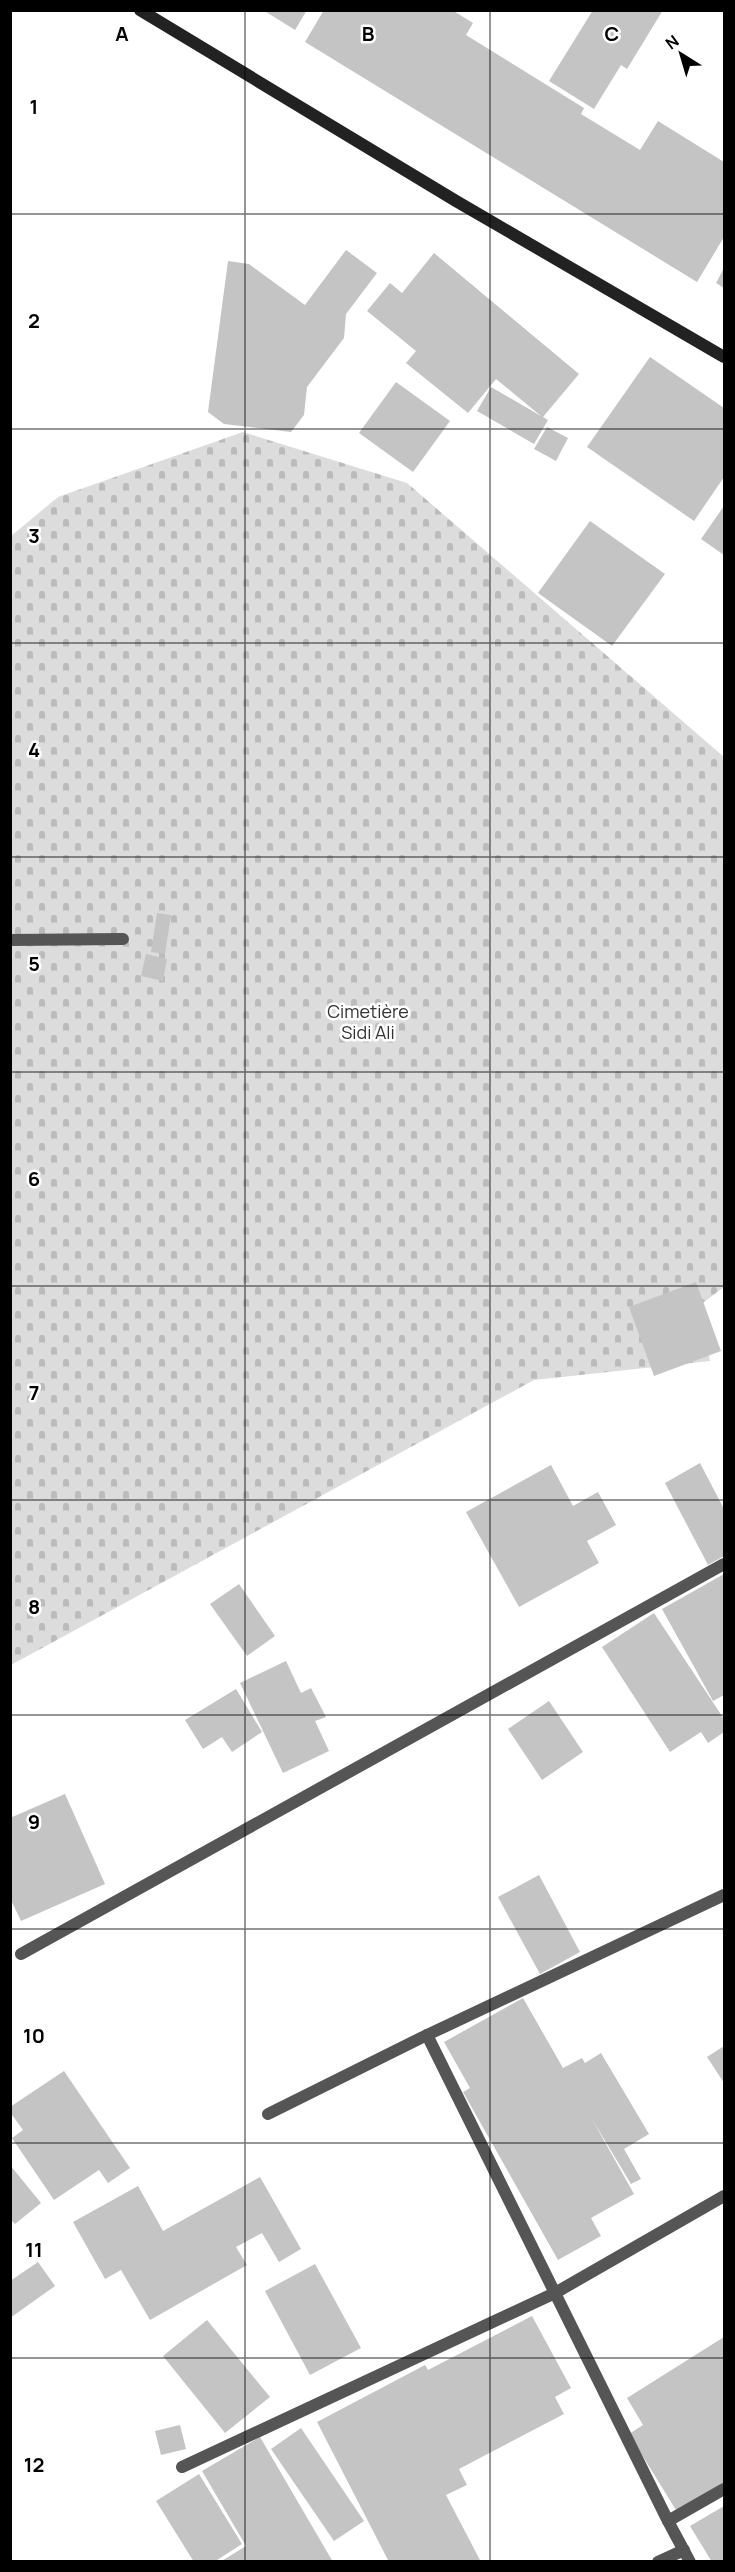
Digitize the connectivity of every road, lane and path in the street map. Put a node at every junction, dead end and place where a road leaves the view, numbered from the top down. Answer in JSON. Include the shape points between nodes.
{"nodes":[{"id":1,"x":140,"y":10,"type":"edge"},
{"id":2,"x":724,"y":357,"type":"edge"},
{"id":3,"x":123,"y":939,"type":"dead end"},
{"id":4,"x":10,"y":940,"type":"edge"},
{"id":5,"x":724,"y":1564,"type":"edge"},
{"id":6,"x":724,"y":1895,"type":"edge"},
{"id":7,"x":21,"y":1954,"type":"dead end"},
{"id":8,"x":427,"y":2035,"type":"junction"},
{"id":9,"x":268,"y":2114,"type":"dead end"},
{"id":10,"x":724,"y":2196,"type":"edge"},
{"id":11,"x":555,"y":2293,"type":"junction"},
{"id":12,"x":182,"y":2467,"type":"dead end"},
{"id":13,"x":724,"y":2489,"type":"edge"},
{"id":14,"x":668,"y":2521,"type":"junction"},
{"id":15,"x":687,"y":2556,"type":"edge"},
{"id":16,"x":658,"y":2562,"type":"edge"}],
"edges":[{"from":1,"to":2,"type":"main road"},
{"from":3,"to":4,"type":"street"},
{"from":5,"to":7,"type":"street"},
{"from":6,"to":8,"type":"street"},
{"from":8,"to":9,"type":"street"},
{"from":8,"to":11,"type":"street"},
{"from":10,"to":11,"type":"street"},
{"from":11,"to":12,"type":"street"},
{"from":11,"to":14,"type":"street"},
{"from":13,"to":14,"type":"street"},
{"from":14,"to":15,"type":"street"},
{"from":15,"to":16,"type":"street"}]}
